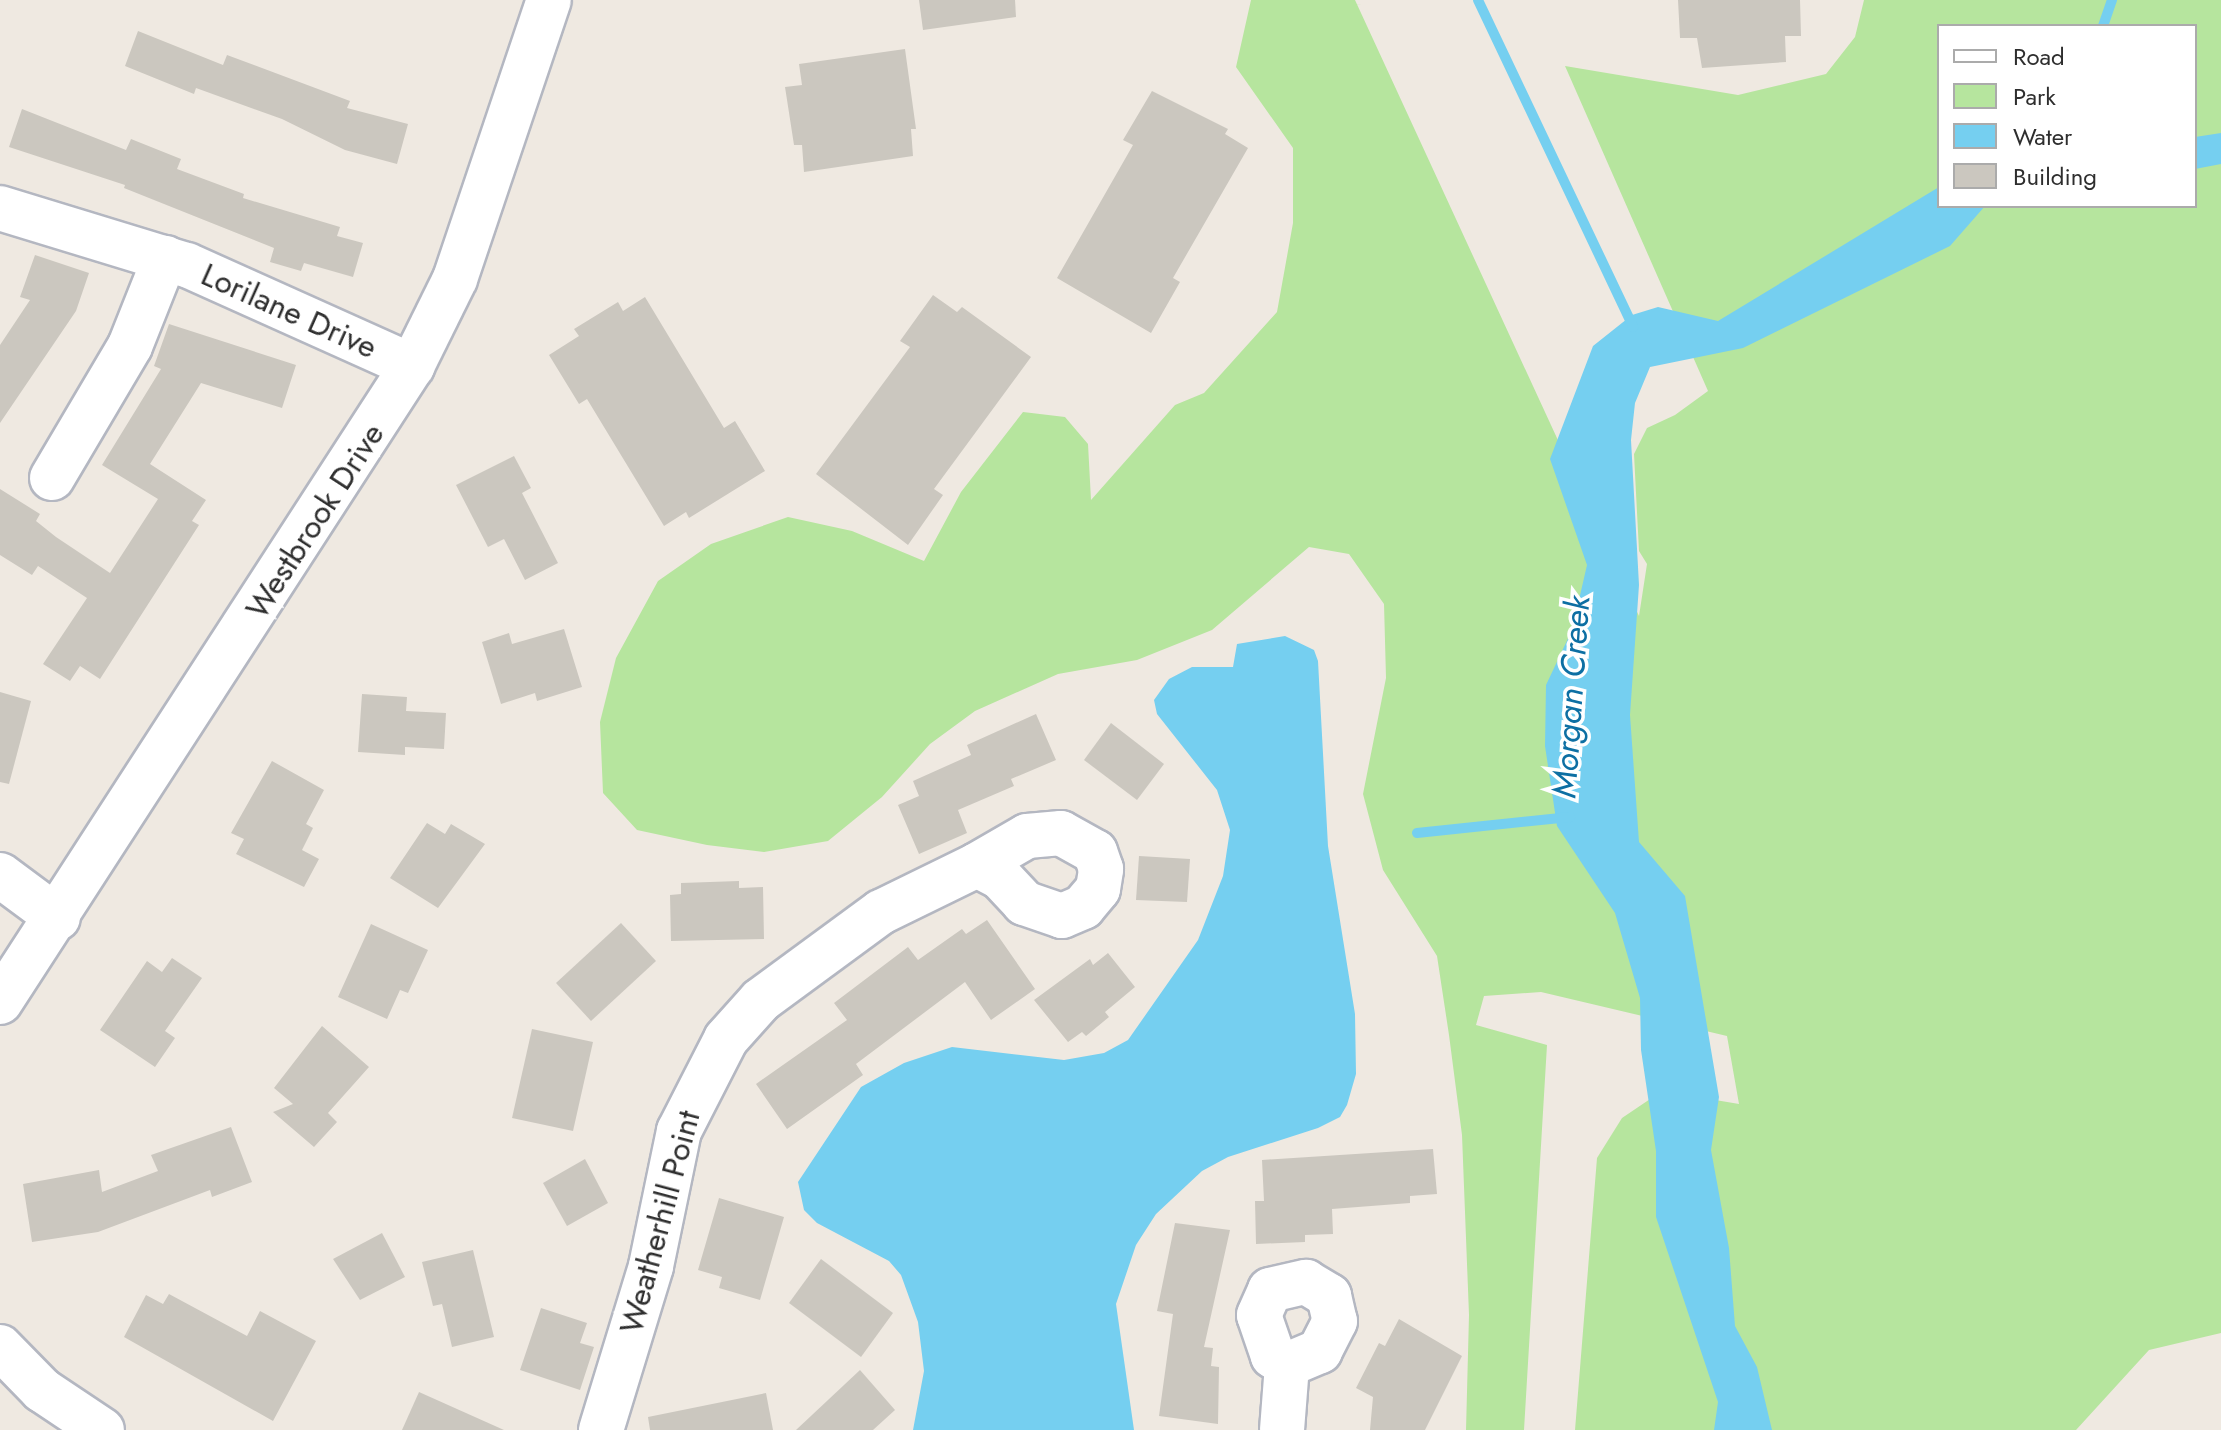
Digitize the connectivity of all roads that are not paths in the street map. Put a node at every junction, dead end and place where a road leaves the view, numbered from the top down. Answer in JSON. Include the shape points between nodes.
{"nodes":[{"id":1,"x":549,"y":0,"type":"edge"},
{"id":2,"x":0,"y":208,"type":"edge"},
{"id":3,"x":165,"y":258,"type":"junction"},
{"id":4,"x":412,"y":366,"type":"junction"},
{"id":5,"x":52,"y":478,"type":"dead end"},
{"id":6,"x":977,"y":865,"type":"dead end"},
{"id":7,"x":0,"y":875,"type":"edge"},
{"id":8,"x":58,"y":918,"type":"junction"},
{"id":9,"x":0,"y":1002,"type":"edge"},
{"id":10,"x":3,"y":1349,"type":"edge"},
{"id":11,"x":1287,"y":1365,"type":"dead end"},
{"id":12,"x":54,"y":1430,"type":"edge"},
{"id":13,"x":102,"y":1430,"type":"edge"},
{"id":14,"x":601,"y":1430,"type":"edge"},
{"id":15,"x":1282,"y":1430,"type":"edge"}],
"edges":[{"from":1,"to":4,"type":"street","name":"Westbrook Drive","via":[[455,279]]},
{"from":2,"to":3,"type":"street","name":"Lorilane Drive"},
{"from":3,"to":4,"type":"street","name":"Lorilane Drive"},
{"from":3,"to":5,"type":"street","name":"Lorilane Drive","via":[[130,346]]},
{"from":4,"to":8,"type":"street","name":"Westbrook Drive"},
{"from":6,"to":14,"type":"street","name":"Weatherhill Point","via":[[881,912],[761,1000],[726,1039],[679,1131],[651,1266]]},
{"from":7,"to":8,"type":"street"},
{"from":8,"to":9,"type":"street","name":"Westbrook Drive"},
{"from":10,"to":12,"type":"street"},
{"from":10,"to":13,"type":"street","via":[[42,1390]]},
{"from":11,"to":15,"type":"street"}]}
